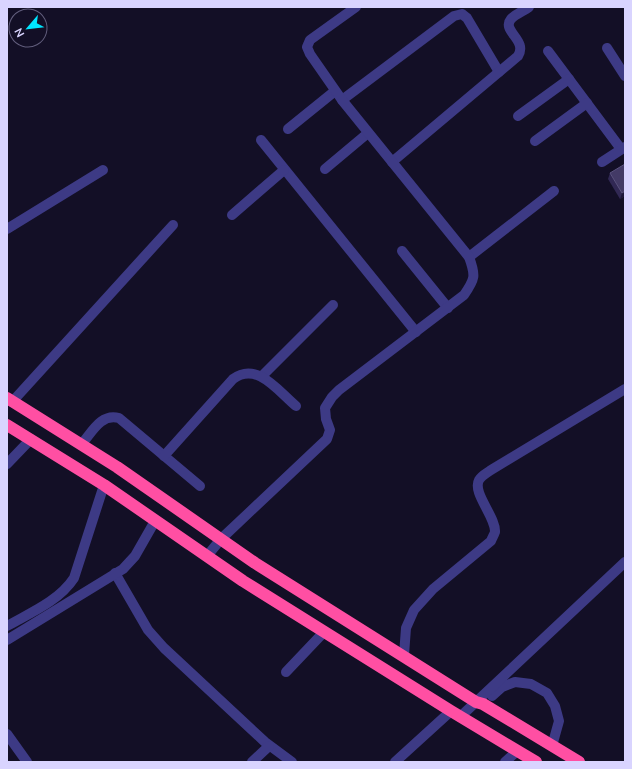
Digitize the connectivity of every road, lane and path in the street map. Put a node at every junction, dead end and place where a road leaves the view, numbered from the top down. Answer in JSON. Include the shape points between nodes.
{"nodes":[{"id":1,"x":356,"y":7,"type":"edge"},
{"id":2,"x":529,"y":7,"type":"edge"},
{"id":3,"x":607,"y":48,"type":"dead end"},
{"id":4,"x":548,"y":51,"type":"dead end"},
{"id":5,"x":499,"y":72,"type":"junction"},
{"id":6,"x":625,"y":76,"type":"edge"},
{"id":7,"x":569,"y":79,"type":"junction"},
{"id":8,"x":336,"y":91,"type":"junction"},
{"id":9,"x":342,"y":100,"type":"junction"},
{"id":10,"x":587,"y":103,"type":"junction"},
{"id":11,"x":518,"y":116,"type":"dead end"},
{"id":12,"x":288,"y":129,"type":"dead end"},
{"id":13,"x":368,"y":133,"type":"junction"},
{"id":14,"x":261,"y":140,"type":"dead end"},
{"id":15,"x":535,"y":141,"type":"dead end"},
{"id":16,"x":623,"y":148,"type":"edge"},
{"id":17,"x":392,"y":162,"type":"junction"},
{"id":18,"x":602,"y":162,"type":"dead end"},
{"id":19,"x":325,"y":169,"type":"dead end"},
{"id":20,"x":103,"y":170,"type":"dead end"},
{"id":21,"x":284,"y":170,"type":"junction"},
{"id":22,"x":554,"y":191,"type":"dead end"},
{"id":23,"x":232,"y":215,"type":"dead end"},
{"id":24,"x":173,"y":225,"type":"dead end"},
{"id":25,"x":7,"y":229,"type":"edge"},
{"id":26,"x":402,"y":251,"type":"dead end"},
{"id":27,"x":469,"y":257,"type":"junction"},
{"id":28,"x":333,"y":305,"type":"dead end"},
{"id":29,"x":448,"y":308,"type":"junction"},
{"id":30,"x":416,"y":332,"type":"junction"},
{"id":31,"x":262,"y":376,"type":"junction"},
{"id":32,"x":625,"y":390,"type":"edge"},
{"id":33,"x":10,"y":400,"type":"edge"},
{"id":34,"x":296,"y":406,"type":"dead end"},
{"id":35,"x":7,"y":424,"type":"edge"},
{"id":36,"x":31,"y":439,"type":"junction"},
{"id":37,"x":81,"y":444,"type":"junction"},
{"id":38,"x":164,"y":456,"type":"junction"},
{"id":39,"x":7,"y":464,"type":"edge"},
{"id":40,"x":104,"y":485,"type":"junction"},
{"id":41,"x":200,"y":486,"type":"dead end"},
{"id":42,"x":155,"y":521,"type":"junction"},
{"id":43,"x":221,"y":539,"type":"junction"},
{"id":44,"x":207,"y":556,"type":"junction"},
{"id":45,"x":625,"y":562,"type":"edge"},
{"id":46,"x":115,"y":573,"type":"junction"},
{"id":47,"x":7,"y":626,"type":"edge"},
{"id":48,"x":324,"y":632,"type":"junction"},
{"id":49,"x":7,"y":640,"type":"edge"},
{"id":50,"x":404,"y":655,"type":"junction"},
{"id":51,"x":286,"y":672,"type":"dead end"},
{"id":52,"x":480,"y":703,"type":"junction"},
{"id":53,"x":456,"y":714,"type":"junction"},
{"id":54,"x":7,"y":734,"type":"edge"},
{"id":55,"x":269,"y":746,"type":"junction"},
{"id":56,"x":552,"y":746,"type":"junction"},
{"id":57,"x":517,"y":751,"type":"junction"},
{"id":58,"x":27,"y":762,"type":"edge"},
{"id":59,"x":252,"y":762,"type":"edge"},
{"id":60,"x":292,"y":762,"type":"edge"},
{"id":61,"x":395,"y":762,"type":"edge"},
{"id":62,"x":505,"y":762,"type":"edge"},
{"id":63,"x":536,"y":762,"type":"edge"},
{"id":64,"x":580,"y":762,"type":"edge"}],
"edges":[{"from":1,"to":8,"type":"street","via":[[310,40],[308,47],[310,54]]},
{"from":2,"to":5,"type":"street","via":[[510,19],[508,25],[521,45],[521,51]]},
{"from":3,"to":6,"type":"street"},
{"from":4,"to":7,"type":"street"},
{"from":5,"to":9,"type":"street","via":[[467,18],[459,14]]},
{"from":5,"to":17,"type":"street"},
{"from":7,"to":10,"type":"street"},
{"from":7,"to":11,"type":"street"},
{"from":8,"to":9,"type":"street"},
{"from":8,"to":12,"type":"street"},
{"from":9,"to":13,"type":"street"},
{"from":10,"to":15,"type":"street"},
{"from":10,"to":16,"type":"street"},
{"from":13,"to":17,"type":"street"},
{"from":13,"to":19,"type":"street"},
{"from":14,"to":21,"type":"street"},
{"from":16,"to":18,"type":"street"},
{"from":17,"to":27,"type":"street"},
{"from":20,"to":25,"type":"street"},
{"from":21,"to":23,"type":"street"},
{"from":21,"to":30,"type":"street"},
{"from":22,"to":27,"type":"street"},
{"from":24,"to":33,"type":"street"},
{"from":26,"to":29,"type":"street"},
{"from":27,"to":29,"type":"street","via":[[474,281],[464,295]]},
{"from":28,"to":31,"type":"street"},
{"from":29,"to":30,"type":"street"},
{"from":30,"to":43,"type":"street","via":[[332,397],[325,408],[330,430],[327,439]]},
{"from":31,"to":34,"type":"street"},
{"from":31,"to":38,"type":"street","via":[[249,372],[233,379]]},
{"from":32,"to":50,"type":"street","via":[[484,475],[479,481],[478,490],[495,534],[491,541],[434,589],[414,610],[406,628]]},
{"from":33,"to":37,"type":"highway"},
{"from":35,"to":36,"type":"highway"},
{"from":36,"to":39,"type":"street"},
{"from":36,"to":40,"type":"highway"},
{"from":37,"to":38,"type":"street","via":[[102,419],[111,416],[119,418]]},
{"from":37,"to":43,"type":"highway"},
{"from":38,"to":41,"type":"street"},
{"from":40,"to":42,"type":"highway"},
{"from":40,"to":47,"type":"street","via":[[74,578],[55,598]]},
{"from":42,"to":44,"type":"highway"},
{"from":42,"to":46,"type":"street","via":[[135,556],[123,569]]},
{"from":43,"to":44,"type":"street"},
{"from":43,"to":50,"type":"highway"},
{"from":44,"to":48,"type":"highway"},
{"from":45,"to":52,"type":"street"},
{"from":46,"to":49,"type":"street"},
{"from":46,"to":55,"type":"street","via":[[148,630],[164,648]]},
{"from":48,"to":51,"type":"street"},
{"from":48,"to":53,"type":"highway"},
{"from":50,"to":52,"type":"highway"},
{"from":52,"to":53,"type":"street"},
{"from":52,"to":56,"type":"highway"},
{"from":52,"to":56,"type":"street","via":[[502,687],[515,682],[531,684],[542,690],[555,706],[559,721]]},
{"from":53,"to":57,"type":"highway"},
{"from":53,"to":61,"type":"street"},
{"from":54,"to":58,"type":"street"},
{"from":55,"to":59,"type":"street"},
{"from":55,"to":60,"type":"street"},
{"from":56,"to":64,"type":"highway"},
{"from":57,"to":62,"type":"street"},
{"from":57,"to":63,"type":"highway"}]}
